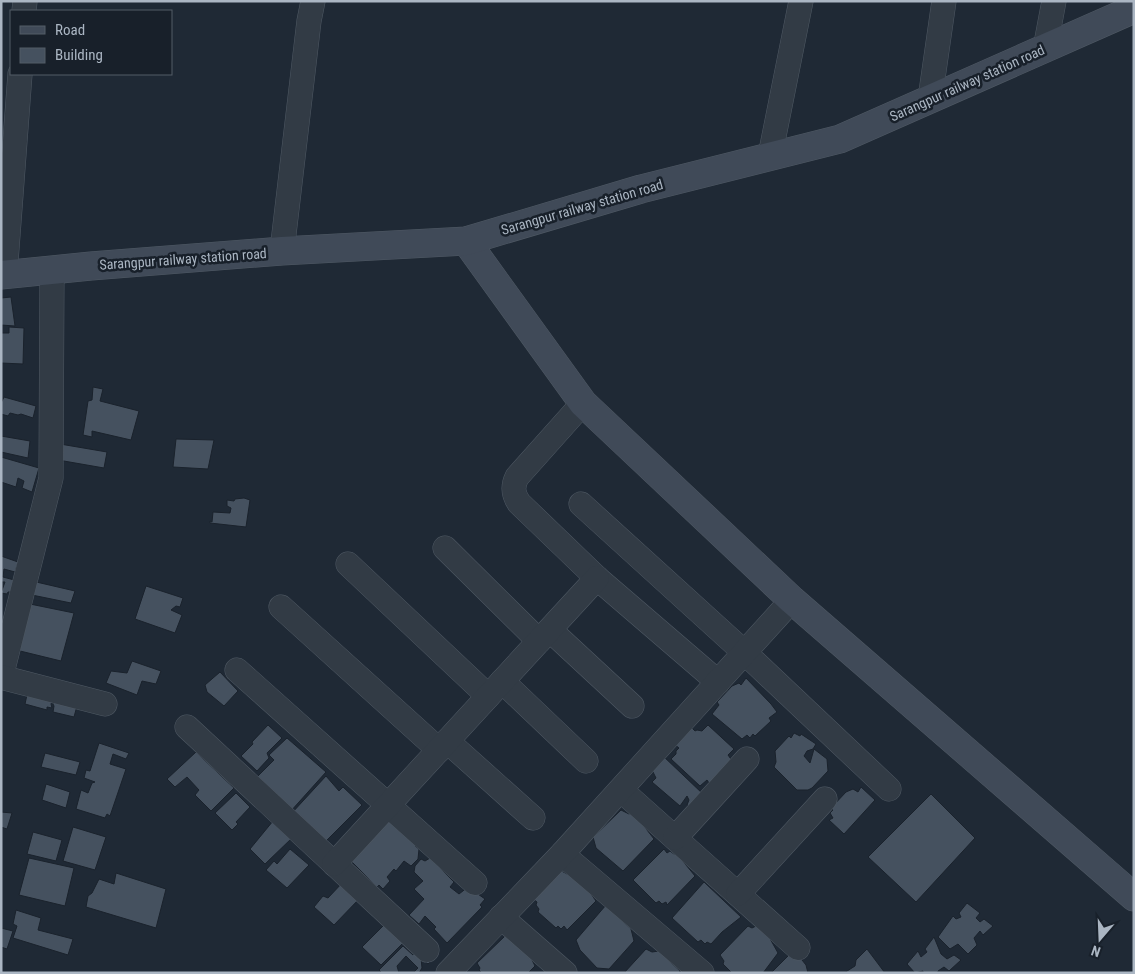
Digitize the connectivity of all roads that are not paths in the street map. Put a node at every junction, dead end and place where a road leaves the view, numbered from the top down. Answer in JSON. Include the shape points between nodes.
{"nodes":[{"id":1,"x":313,"y":1,"type":"edge"},
{"id":2,"x":801,"y":1,"type":"edge"},
{"id":3,"x":944,"y":1,"type":"edge"},
{"id":4,"x":1054,"y":1,"type":"edge"},
{"id":5,"x":1134,"y":9,"type":"edge"},
{"id":6,"x":1045,"y":48,"type":"junction"},
{"id":7,"x":20,"y":75,"type":"edge"},
{"id":8,"x":930,"y":99,"type":"junction"},
{"id":9,"x":770,"y":156,"type":"junction"},
{"id":10,"x":466,"y":241,"type":"junction"},
{"id":11,"x":282,"y":251,"type":"junction"},
{"id":12,"x":52,"y":270,"type":"junction"},
{"id":13,"x":3,"y":275,"type":"edge"},
{"id":14,"x":583,"y":402,"type":"junction"},
{"id":15,"x":581,"y":504,"type":"dead end"},
{"id":16,"x":444,"y":548,"type":"dead end"},
{"id":17,"x":348,"y":564,"type":"dead end"},
{"id":18,"x":598,"y":578,"type":"junction"},
{"id":19,"x":792,"y":600,"type":"junction"},
{"id":20,"x":281,"y":607,"type":"dead end"},
{"id":21,"x":544,"y":635,"type":"junction"},
{"id":22,"x":745,"y":653,"type":"junction"},
{"id":23,"x":238,"y":670,"type":"dead end"},
{"id":24,"x":1,"y":677,"type":"edge"},
{"id":25,"x":718,"y":682,"type":"junction"},
{"id":26,"x":495,"y":689,"type":"junction"},
{"id":27,"x":105,"y":704,"type":"dead end"},
{"id":28,"x":632,"y":706,"type":"dead end"},
{"id":29,"x":187,"y":727,"type":"dead end"},
{"id":30,"x":443,"y":745,"type":"junction"},
{"id":31,"x":747,"y":759,"type":"dead end"},
{"id":32,"x":586,"y":762,"type":"dead end"},
{"id":33,"x":889,"y":789,"type":"dead end"},
{"id":34,"x":621,"y":790,"type":"junction"},
{"id":35,"x":825,"y":799,"type":"dead end"},
{"id":36,"x":388,"y":805,"type":"junction"},
{"id":37,"x":532,"y":818,"type":"dead end"},
{"id":38,"x":675,"y":838,"type":"junction"},
{"id":39,"x":562,"y":854,"type":"junction"},
{"id":40,"x":334,"y":864,"type":"junction"},
{"id":41,"x":475,"y":883,"type":"dead end"},
{"id":42,"x":738,"y":894,"type":"junction"},
{"id":43,"x":1134,"y":897,"type":"edge"},
{"id":44,"x":501,"y":918,"type":"junction"},
{"id":45,"x":798,"y":948,"type":"dead end"},
{"id":46,"x":427,"y":950,"type":"dead end"},
{"id":47,"x":450,"y":972,"type":"edge"},
{"id":48,"x":565,"y":973,"type":"edge"},
{"id":49,"x":702,"y":973,"type":"edge"}],
"edges":[{"from":1,"to":11,"type":"street"},
{"from":2,"to":9,"type":"street"},
{"from":3,"to":8,"type":"street"},
{"from":4,"to":6,"type":"street"},
{"from":5,"to":6,"type":"street","name":"Sarangpur railway station road"},
{"from":6,"to":8,"type":"street","name":"Sarangpur railway station road"},
{"from":7,"to":13,"type":"street"},
{"from":8,"to":9,"type":"street","name":"Sarangpur railway station road","via":[[840,139]]},
{"from":9,"to":10,"type":"street","name":"Sarangpur railway station road","via":[[642,189]]},
{"from":10,"to":11,"type":"street","name":"Sarangpur railway station road"},
{"from":10,"to":14,"type":"street"},
{"from":11,"to":12,"type":"street","name":"Sarangpur railway station road"},
{"from":12,"to":13,"type":"street","name":"Sarangpur railway station road"},
{"from":12,"to":24,"type":"street","via":[[51,478]]},
{"from":14,"to":18,"type":"street","via":[[513,485],[519,503]]},
{"from":14,"to":19,"type":"street"},
{"from":15,"to":22,"type":"street"},
{"from":16,"to":21,"type":"street"},
{"from":17,"to":26,"type":"street"},
{"from":18,"to":21,"type":"street"},
{"from":18,"to":25,"type":"street"},
{"from":19,"to":22,"type":"street"},
{"from":19,"to":43,"type":"street"},
{"from":20,"to":30,"type":"street"},
{"from":21,"to":26,"type":"street"},
{"from":21,"to":28,"type":"street"},
{"from":22,"to":25,"type":"street"},
{"from":22,"to":33,"type":"street"},
{"from":23,"to":36,"type":"street"},
{"from":24,"to":27,"type":"street"},
{"from":25,"to":34,"type":"street"},
{"from":26,"to":30,"type":"street"},
{"from":26,"to":32,"type":"street"},
{"from":29,"to":40,"type":"street"},
{"from":30,"to":36,"type":"street"},
{"from":30,"to":37,"type":"street"},
{"from":31,"to":38,"type":"street"},
{"from":34,"to":38,"type":"street"},
{"from":34,"to":39,"type":"street"},
{"from":35,"to":42,"type":"street"},
{"from":36,"to":40,"type":"street"},
{"from":36,"to":41,"type":"street"},
{"from":38,"to":42,"type":"street"},
{"from":39,"to":44,"type":"street"},
{"from":39,"to":49,"type":"street"},
{"from":40,"to":46,"type":"street"},
{"from":42,"to":45,"type":"street"},
{"from":44,"to":47,"type":"street"},
{"from":44,"to":48,"type":"street"}]}
